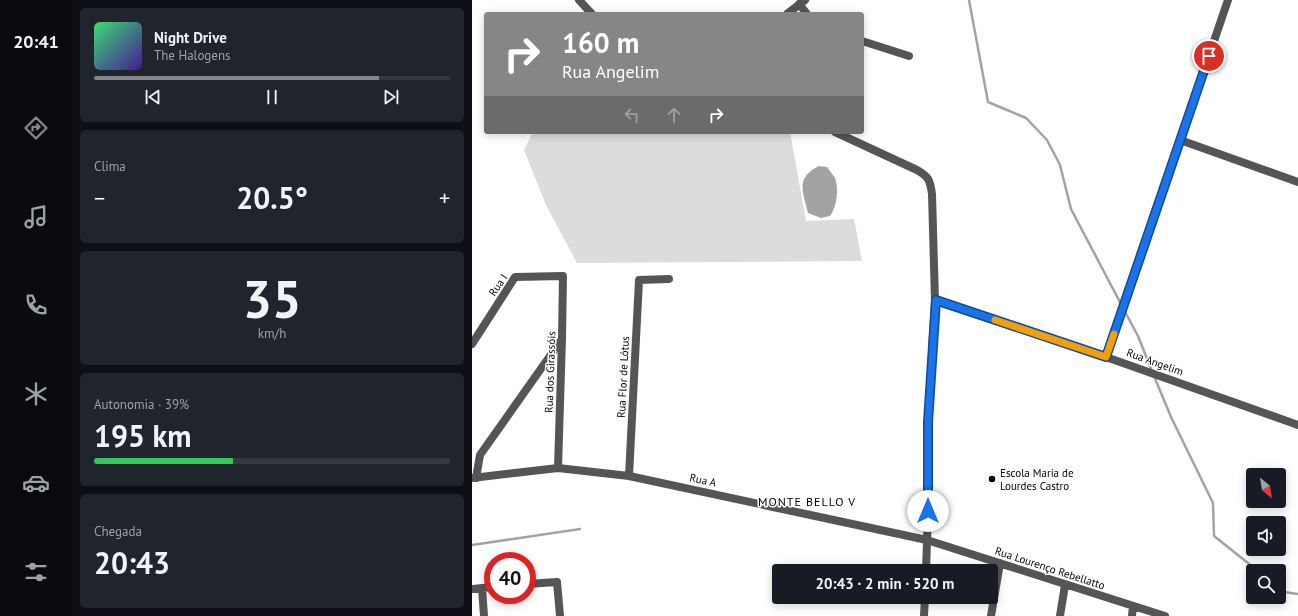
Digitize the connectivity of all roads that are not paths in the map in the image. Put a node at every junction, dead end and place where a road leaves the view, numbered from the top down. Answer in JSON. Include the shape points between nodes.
{"nodes":[{"id":1,"x":579,"y":0,"type":"edge"},
{"id":2,"x":1228,"y":0,"type":"edge"},
{"id":3,"x":802,"y":2,"type":"edge"},
{"id":4,"x":590,"y":12,"type":"edge"},
{"id":5,"x":790,"y":12,"type":"edge"},
{"id":6,"x":806,"y":12,"type":"edge"},
{"id":7,"x":864,"y":42,"type":"edge"},
{"id":8,"x":909,"y":56,"type":"dead end"},
{"id":9,"x":839,"y":134,"type":"edge"},
{"id":10,"x":1180,"y":140,"type":"junction"},
{"id":11,"x":1298,"y":182,"type":"edge"},
{"id":12,"x":563,"y":276,"type":"joint"},
{"id":13,"x":669,"y":279,"type":"dead end"},
{"id":14,"x":936,"y":300,"type":"junction"},
{"id":15,"x":562,"y":338,"type":"junction"},
{"id":16,"x":472,"y":344,"type":"edge"},
{"id":17,"x":1106,"y":357,"type":"junction"},
{"id":18,"x":1298,"y":425,"type":"edge"},
{"id":19,"x":558,"y":468,"type":"junction"},
{"id":20,"x":629,"y":476,"type":"junction"},
{"id":21,"x":474,"y":478,"type":"edge"},
{"id":22,"x":927,"y":540,"type":"junction"},
{"id":23,"x":1000,"y":563,"type":"junction"},
{"id":24,"x":926,"y":564,"type":"edge"},
{"id":25,"x":536,"y":583,"type":"edge"},
{"id":26,"x":1065,"y":584,"type":"junction"},
{"id":27,"x":482,"y":588,"type":"joint"},
{"id":28,"x":472,"y":589,"type":"edge"},
{"id":29,"x":925,"y":604,"type":"edge"},
{"id":30,"x":1133,"y":606,"type":"junction"},
{"id":31,"x":484,"y":616,"type":"edge"},
{"id":32,"x":560,"y":616,"type":"edge"},
{"id":33,"x":924,"y":616,"type":"edge"},
{"id":34,"x":991,"y":616,"type":"edge"},
{"id":35,"x":1060,"y":616,"type":"edge"},
{"id":36,"x":1132,"y":616,"type":"edge"},
{"id":37,"x":1165,"y":616,"type":"edge"}],
"edges":[{"from":1,"to":4,"type":"street"},
{"from":2,"to":10,"type":"street"},
{"from":3,"to":5,"type":"street"},
{"from":3,"to":6,"type":"street"},
{"from":7,"to":8,"type":"street"},
{"from":9,"to":14,"type":"street","via":[[917,170],[926,175],[931,182]]},
{"from":10,"to":11,"type":"street"},
{"from":10,"to":17,"type":"street"},
{"from":12,"to":15,"type":"street","name":"Rua dos Girassóis"},
{"from":12,"to":16,"type":"street","name":"Rua I","via":[[515,277]]},
{"from":13,"to":20,"type":"street","name":"Rua Flor de Lótus","via":[[639,280]]},
{"from":14,"to":17,"type":"street","name":"Rua Angelim"},
{"from":14,"to":22,"type":"street","via":[[928,422]]},
{"from":15,"to":19,"type":"street","name":"Rua dos Girassóis"},
{"from":15,"to":21,"type":"street","via":[[480,455]]},
{"from":17,"to":18,"type":"street","name":"Rua Angelim"},
{"from":19,"to":20,"type":"street","name":"Rua A"},
{"from":19,"to":21,"type":"street","name":"Rua A"},
{"from":20,"to":22,"type":"street","name":"Rua A"},
{"from":22,"to":23,"type":"street","name":"Rua Lourenço Rebellatto"},
{"from":22,"to":24,"type":"street"},
{"from":23,"to":26,"type":"street","name":"Rua Lourenço Rebellatto"},
{"from":23,"to":34,"type":"street"},
{"from":25,"to":32,"type":"street","via":[[557,582]]},
{"from":26,"to":30,"type":"street","name":"Rua Lourenço Rebellatto"},
{"from":26,"to":35,"type":"street"},
{"from":27,"to":28,"type":"street"},
{"from":27,"to":31,"type":"street"},
{"from":29,"to":33,"type":"street"},
{"from":30,"to":36,"type":"street"},
{"from":30,"to":37,"type":"street","name":"Rua Lourenço Rebellatto"}]}
